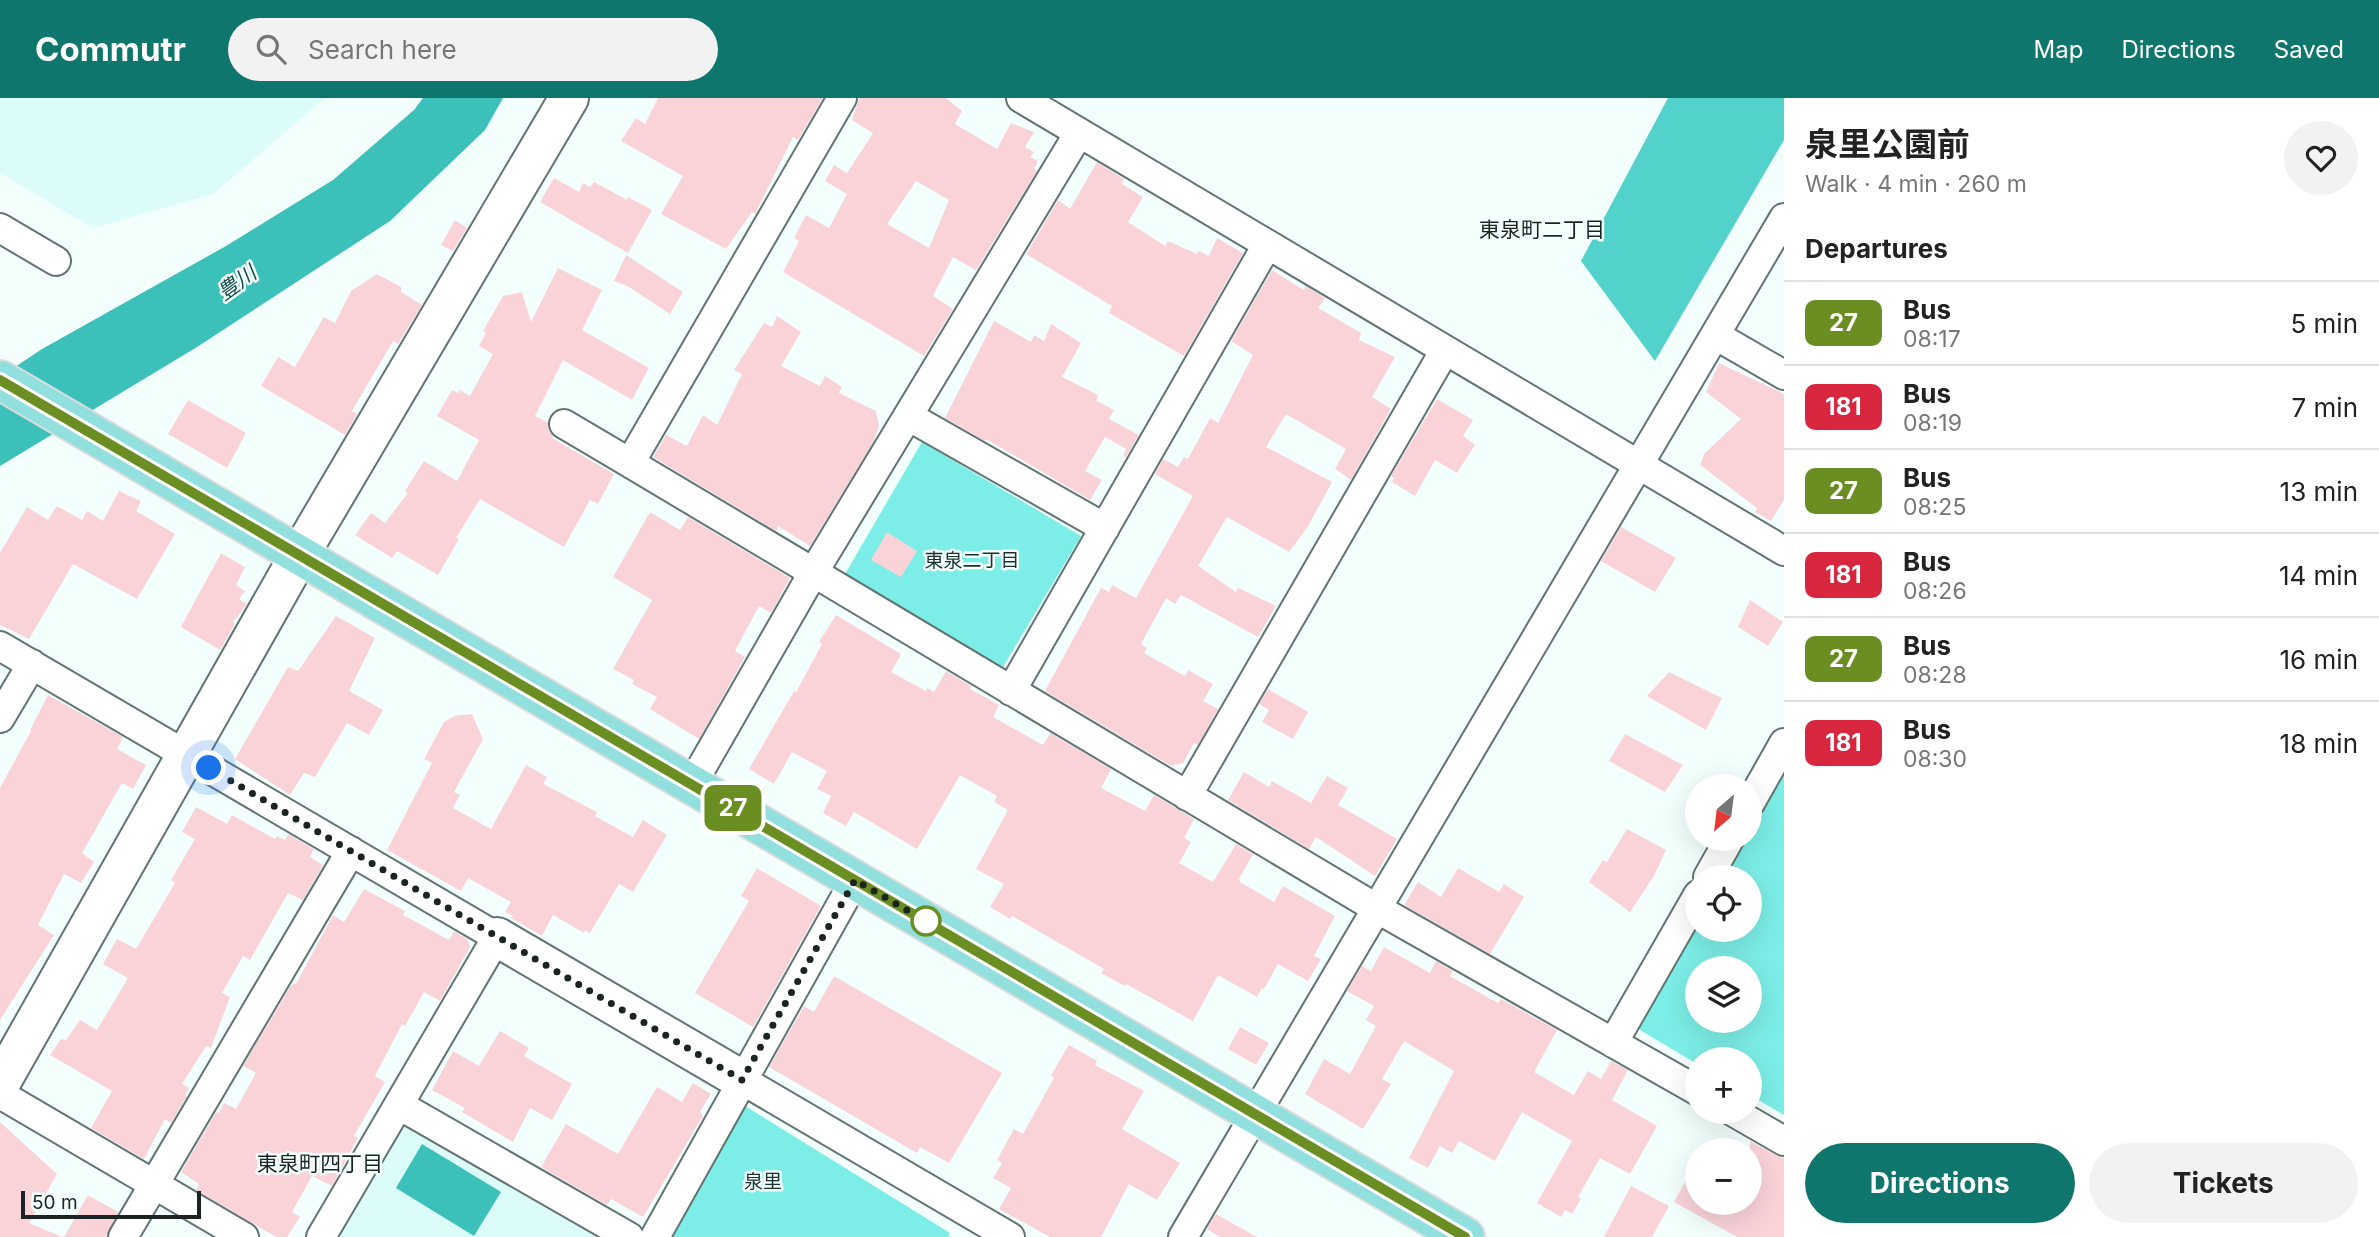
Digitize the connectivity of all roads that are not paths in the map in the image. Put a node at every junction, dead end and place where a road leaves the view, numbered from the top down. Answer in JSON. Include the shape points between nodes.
{"nodes":[{"id":1,"x":569,"y":98,"type":"edge"},
{"id":2,"x":842,"y":98,"type":"edge"},
{"id":3,"x":1021,"y":98,"type":"edge"},
{"id":4,"x":1079,"y":133,"type":"junction"},
{"id":5,"x":1784,"y":218,"type":"edge"},
{"id":6,"x":0,"y":228,"type":"edge"},
{"id":7,"x":1267,"y":245,"type":"junction"},
{"id":8,"x":56,"y":261,"type":"dead end"},
{"id":9,"x":1715,"y":334,"type":"junction"},
{"id":10,"x":1445,"y":350,"type":"junction"},
{"id":11,"x":1784,"y":375,"type":"edge"},
{"id":12,"x":0,"y":380,"type":"edge"},
{"id":13,"x":908,"y":416,"type":"junction"},
{"id":14,"x":564,"y":424,"type":"dead end"},
{"id":15,"x":629,"y":463,"type":"junction"},
{"id":16,"x":1638,"y":465,"type":"junction"},
{"id":17,"x":1105,"y":528,"type":"junction"},
{"id":18,"x":1784,"y":551,"type":"edge"},
{"id":19,"x":300,"y":554,"type":"junction"},
{"id":20,"x":813,"y":573,"type":"junction"},
{"id":21,"x":0,"y":646,"type":"edge"},
{"id":22,"x":32,"y":664,"type":"junction"},
{"id":23,"x":1011,"y":691,"type":"junction"},
{"id":24,"x":0,"y":718,"type":"edge"},
{"id":25,"x":1784,"y":743,"type":"edge"},
{"id":26,"x":186,"y":755,"type":"junction"},
{"id":27,"x":1762,"y":782,"type":"edge"},
{"id":28,"x":692,"y":784,"type":"junction"},
{"id":29,"x":1187,"y":796,"type":"junction"},
{"id":30,"x":351,"y":851,"type":"junction"},
{"id":31,"x":855,"y":880,"type":"junction"},
{"id":32,"x":1376,"y":908,"type":"junction"},
{"id":33,"x":1685,"y":918,"type":"edge"},
{"id":34,"x":497,"y":937,"type":"junction"},
{"id":35,"x":1613,"y":1043,"type":"junction"},
{"id":36,"x":742,"y":1080,"type":"junction"},
{"id":37,"x":0,"y":1084,"type":"edge"},
{"id":38,"x":1685,"y":1084,"type":"edge"},
{"id":39,"x":0,"y":1094,"type":"edge"},
{"id":40,"x":399,"y":1105,"type":"junction"},
{"id":41,"x":1254,"y":1114,"type":"junction"},
{"id":42,"x":1755,"y":1124,"type":"edge"},
{"id":43,"x":1784,"y":1141,"type":"edge"},
{"id":44,"x":154,"y":1184,"type":"junction"},
{"id":45,"x":976,"y":1229,"type":"edge"},
{"id":46,"x":123,"y":1237,"type":"edge"},
{"id":47,"x":244,"y":1237,"type":"edge"},
{"id":48,"x":321,"y":1237,"type":"edge"},
{"id":49,"x":629,"y":1237,"type":"edge"},
{"id":50,"x":655,"y":1237,"type":"edge"},
{"id":51,"x":1010,"y":1237,"type":"edge"},
{"id":52,"x":1183,"y":1237,"type":"edge"},
{"id":53,"x":1465,"y":1237,"type":"edge"}],
"edges":[{"from":1,"to":19,"type":"street"},
{"from":2,"to":15,"type":"street"},
{"from":3,"to":4,"type":"street"},
{"from":4,"to":7,"type":"street"},
{"from":4,"to":13,"type":"street"},
{"from":5,"to":9,"type":"street"},
{"from":6,"to":8,"type":"street"},
{"from":7,"to":10,"type":"street"},
{"from":7,"to":17,"type":"street"},
{"from":9,"to":11,"type":"street"},
{"from":9,"to":16,"type":"street"},
{"from":10,"to":16,"type":"street"},
{"from":10,"to":29,"type":"street"},
{"from":12,"to":19,"type":"main road"},
{"from":13,"to":17,"type":"street"},
{"from":13,"to":20,"type":"street"},
{"from":14,"to":15,"type":"street"},
{"from":15,"to":20,"type":"street"},
{"from":16,"to":18,"type":"street"},
{"from":16,"to":32,"type":"street"},
{"from":17,"to":23,"type":"street"},
{"from":19,"to":26,"type":"street"},
{"from":19,"to":28,"type":"main road"},
{"from":20,"to":23,"type":"street"},
{"from":20,"to":28,"type":"street"},
{"from":21,"to":22,"type":"street"},
{"from":22,"to":24,"type":"street"},
{"from":22,"to":26,"type":"street"},
{"from":23,"to":29,"type":"street"},
{"from":25,"to":27,"type":"street"},
{"from":26,"to":30,"type":"street"},
{"from":26,"to":37,"type":"street"},
{"from":28,"to":31,"type":"main road"},
{"from":29,"to":32,"type":"street"},
{"from":30,"to":34,"type":"street"},
{"from":30,"to":44,"type":"street"},
{"from":31,"to":36,"type":"street"},
{"from":31,"to":41,"type":"main road"},
{"from":32,"to":35,"type":"street"},
{"from":32,"to":41,"type":"street"},
{"from":33,"to":35,"type":"street"},
{"from":34,"to":36,"type":"street"},
{"from":34,"to":40,"type":"street"},
{"from":35,"to":38,"type":"street"},
{"from":36,"to":45,"type":"street"},
{"from":36,"to":50,"type":"street"},
{"from":39,"to":44,"type":"street"},
{"from":40,"to":48,"type":"street"},
{"from":40,"to":49,"type":"street"},
{"from":41,"to":52,"type":"street"},
{"from":41,"to":53,"type":"main road"},
{"from":42,"to":43,"type":"street"},
{"from":44,"to":46,"type":"street"},
{"from":44,"to":47,"type":"street"},
{"from":45,"to":51,"type":"street"}]}
